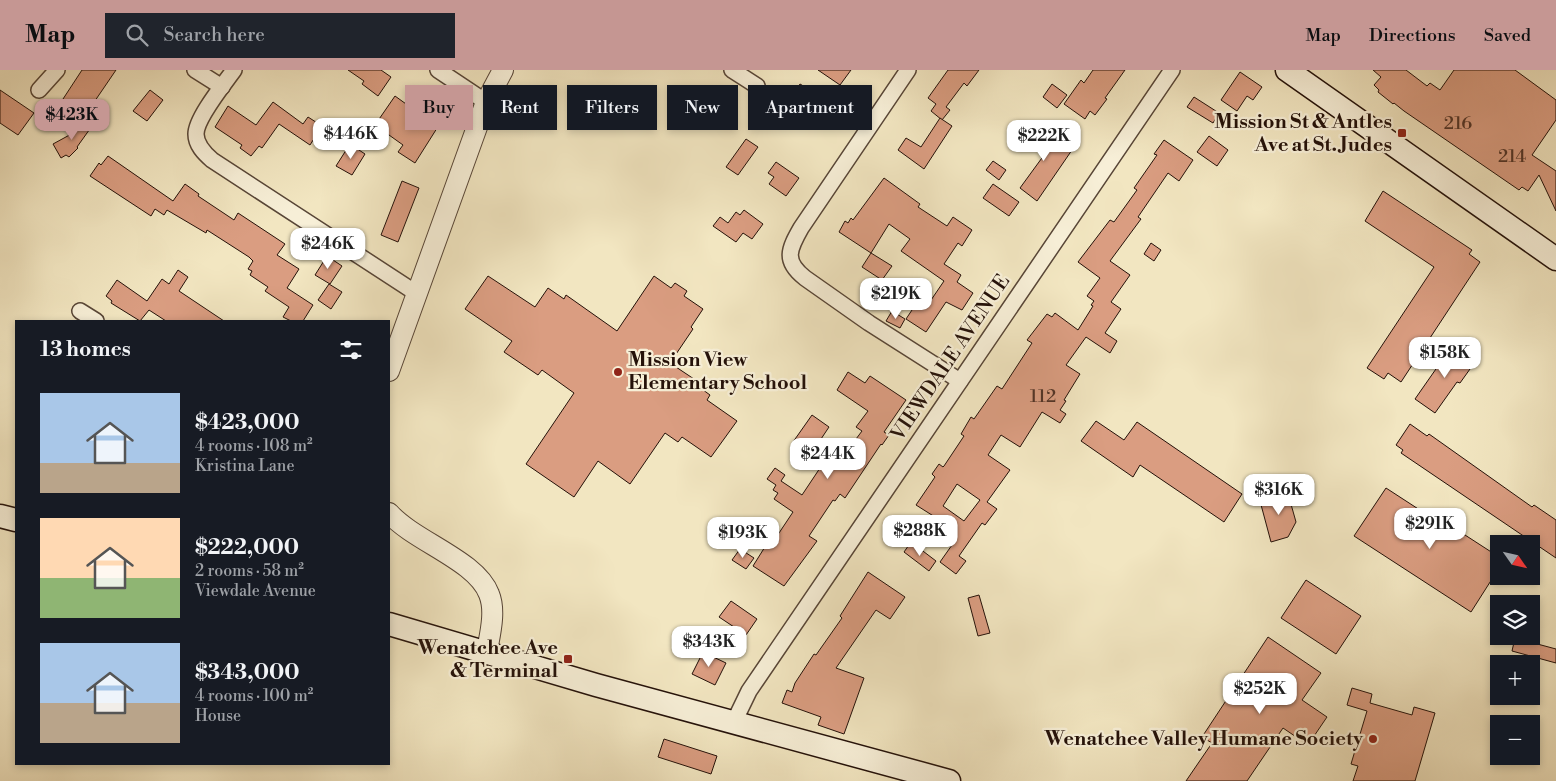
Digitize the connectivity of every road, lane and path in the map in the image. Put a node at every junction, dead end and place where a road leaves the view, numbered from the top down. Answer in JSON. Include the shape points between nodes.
{"nodes":[{"id":1,"x":57,"y":70,"type":"edge"},
{"id":2,"x":195,"y":70,"type":"edge"},
{"id":3,"x":234,"y":70,"type":"edge"},
{"id":4,"x":438,"y":70,"type":"edge"},
{"id":5,"x":503,"y":70,"type":"edge"},
{"id":6,"x":732,"y":70,"type":"edge"},
{"id":7,"x":908,"y":70,"type":"edge"},
{"id":8,"x":1172,"y":70,"type":"edge"},
{"id":9,"x":1296,"y":72,"type":"edge"},
{"id":10,"x":495,"y":85,"type":"edge"},
{"id":11,"x":755,"y":85,"type":"edge"},
{"id":12,"x":222,"y":87,"type":"junction"},
{"id":13,"x":39,"y":90,"type":"dead end"},
{"id":14,"x":483,"y":100,"type":"edge"},
{"id":15,"x":483,"y":110,"type":"edge"},
{"id":16,"x":1556,"y":259,"type":"edge"},
{"id":17,"x":416,"y":293,"type":"junction"},
{"id":18,"x":80,"y":311,"type":"dead end"},
{"id":19,"x":94,"y":320,"type":"edge"},
{"id":20,"x":390,"y":368,"type":"edge"},
{"id":21,"x":960,"y":381,"type":"junction"},
{"id":22,"x":390,"y":514,"type":"edge"},
{"id":23,"x":0,"y":516,"type":"edge"},
{"id":24,"x":15,"y":520,"type":"edge"},
{"id":25,"x":390,"y":624,"type":"edge"},
{"id":26,"x":487,"y":651,"type":"junction"},
{"id":27,"x":734,"y":722,"type":"junction"},
{"id":28,"x":949,"y":781,"type":"edge"}],
"edges":[{"from":1,"to":13,"type":"street"},
{"from":2,"to":12,"type":"street"},
{"from":3,"to":12,"type":"street"},
{"from":4,"to":14,"type":"street"},
{"from":5,"to":10,"type":"street"},
{"from":6,"to":11,"type":"street"},
{"from":7,"to":21,"type":"street","via":[[800,228],[792,244],[790,260],[796,272]]},
{"from":8,"to":21,"type":"street","name":"VIEWDALE AVENUE"},
{"from":9,"to":16,"type":"main road"},
{"from":12,"to":17,"type":"street","via":[[199,122],[196,133],[202,151]]},
{"from":15,"to":17,"type":"street"},
{"from":17,"to":20,"type":"street"},
{"from":18,"to":19,"type":"street"},
{"from":21,"to":27,"type":"street","name":"VIEWDALE AVENUE","via":[[749,691]]},
{"from":22,"to":26,"type":"street","via":[[478,576],[490,595],[492,620]]},
{"from":23,"to":24,"type":"main road"},
{"from":25,"to":26,"type":"main road"},
{"from":26,"to":27,"type":"main road","via":[[596,685]]},
{"from":27,"to":28,"type":"main road"}]}
